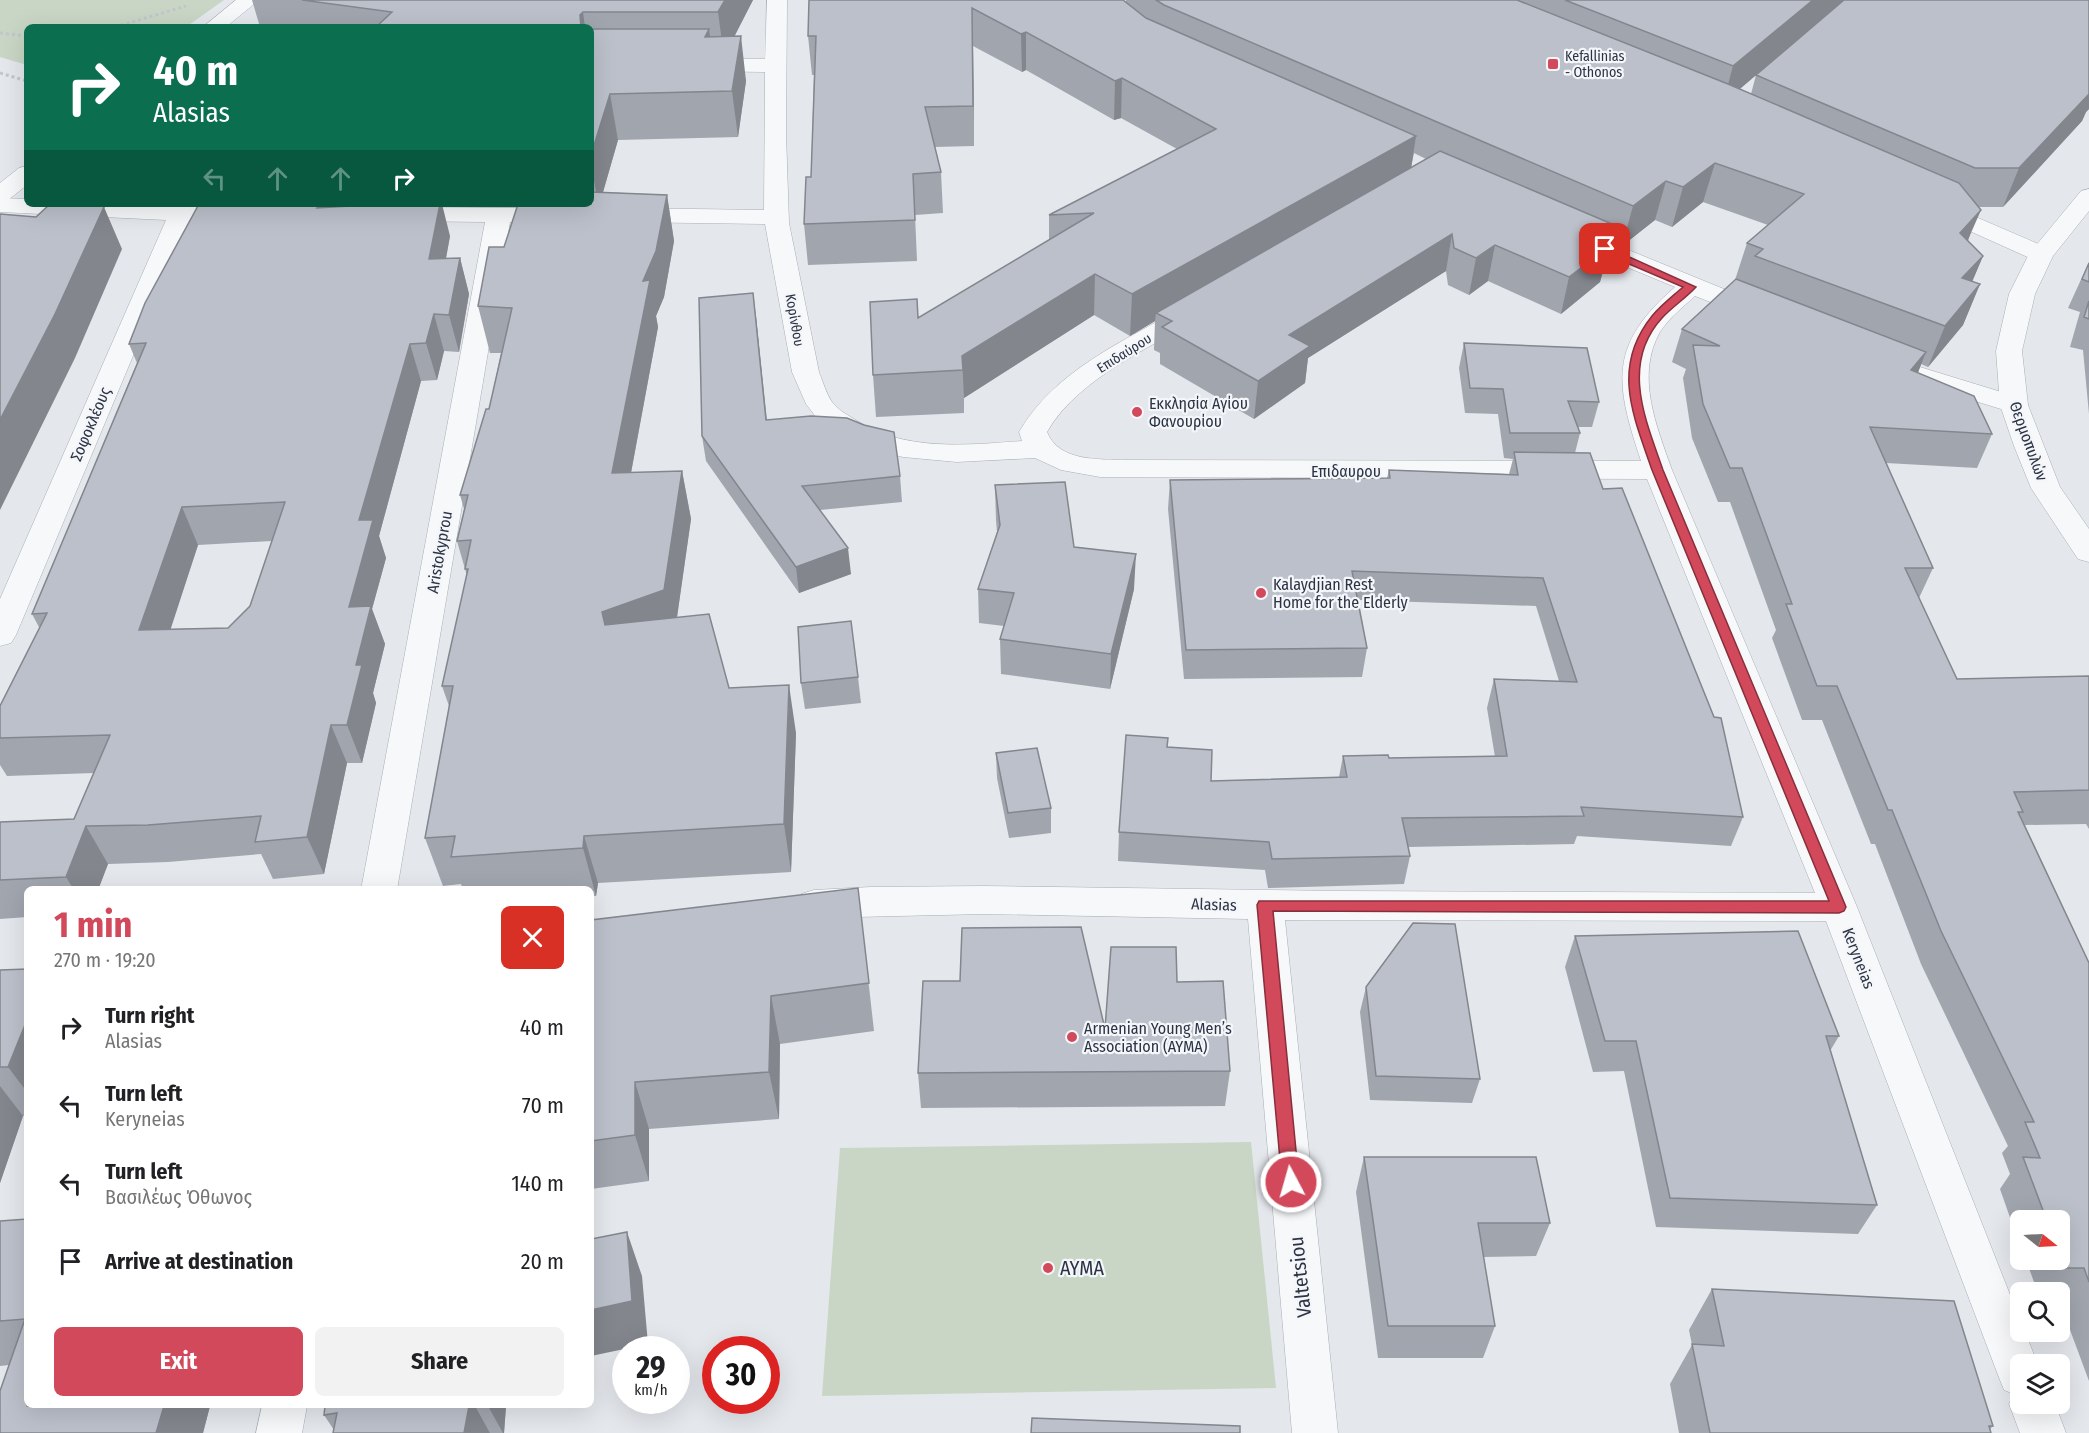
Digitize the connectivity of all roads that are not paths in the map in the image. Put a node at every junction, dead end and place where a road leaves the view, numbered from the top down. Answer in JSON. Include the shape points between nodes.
{"nodes":[{"id":1,"x":249,"y":0,"type":"edge"},
{"id":2,"x":777,"y":0,"type":"edge"},
{"id":3,"x":217,"y":24,"type":"edge"},
{"id":4,"x":682,"y":65,"type":"edge"},
{"id":5,"x":777,"y":66,"type":"junction"},
{"id":6,"x":24,"y":175,"type":"edge"},
{"id":7,"x":0,"y":195,"type":"edge"},
{"id":8,"x":2089,"y":196,"type":"edge"},
{"id":9,"x":1917,"y":199,"type":"edge"},
{"id":10,"x":0,"y":205,"type":"edge"},
{"id":11,"x":24,"y":206,"type":"edge"},
{"id":12,"x":45,"y":207,"type":"edge"},
{"id":13,"x":181,"y":213,"type":"junction"},
{"id":14,"x":257,"y":213,"type":"edge"},
{"id":15,"x":372,"y":214,"type":"edge"},
{"id":16,"x":499,"y":214,"type":"junction"},
{"id":17,"x":776,"y":217,"type":"junction"},
{"id":18,"x":1551,"y":226,"type":"edge"},
{"id":19,"x":2041,"y":254,"type":"junction"},
{"id":20,"x":1690,"y":287,"type":"junction"},
{"id":21,"x":1216,"y":299,"type":"edge"},
{"id":22,"x":1777,"y":321,"type":"edge"},
{"id":23,"x":1886,"y":363,"type":"edge"},
{"id":24,"x":2014,"y":405,"type":"junction"},
{"id":25,"x":1039,"y":449,"type":"junction"},
{"id":26,"x":1658,"y":470,"type":"junction"},
{"id":27,"x":2089,"y":552,"type":"edge"},
{"id":28,"x":0,"y":634,"type":"edge"},
{"id":29,"x":381,"y":886,"type":"edge"},
{"id":30,"x":784,"y":905,"type":"edge"},
{"id":31,"x":1265,"y":905,"type":"junction"},
{"id":32,"x":1839,"y":907,"type":"junction"},
{"id":33,"x":2012,"y":1354,"type":"edge"},
{"id":34,"x":285,"y":1408,"type":"edge"},
{"id":35,"x":2036,"y":1414,"type":"edge"},
{"id":36,"x":279,"y":1433,"type":"edge"},
{"id":37,"x":1315,"y":1433,"type":"edge"},
{"id":38,"x":2043,"y":1433,"type":"edge"}],
"edges":[{"from":1,"to":3,"type":"street"},
{"from":2,"to":5,"type":"street","name":"Κορίνθου"},
{"from":4,"to":5,"type":"street"},
{"from":5,"to":17,"type":"street","name":"Κορίνθου"},
{"from":6,"to":7,"type":"street"},
{"from":8,"to":19,"type":"street","name":"Θερμοπυλών"},
{"from":9,"to":19,"type":"street"},
{"from":10,"to":11,"type":"street"},
{"from":12,"to":13,"type":"street"},
{"from":13,"to":14,"type":"street"},
{"from":13,"to":28,"type":"street","name":"Σοφοκλέους"},
{"from":15,"to":16,"type":"street"},
{"from":16,"to":17,"type":"street"},
{"from":16,"to":29,"type":"street","name":"Aristokyprou"},
{"from":17,"to":25,"type":"street","name":"Κορίνθου","via":[[802,358],[812,391],[826,413],[873,441],[905,450],[964,454]]},
{"from":18,"to":20,"type":"street"},
{"from":19,"to":24,"type":"street","name":"Θερμοπυλών","via":[[2022,294],[2010,342]]},
{"from":20,"to":22,"type":"street"},
{"from":20,"to":26,"type":"street","name":"Keryneias","via":[[1657,317],[1645,336],[1632,379],[1637,410]]},
{"from":21,"to":25,"type":"street","name":"Επιδαύρου","via":[[1065,392],[1039,418],[1033,432]]},
{"from":23,"to":24,"type":"street"},
{"from":24,"to":27,"type":"street","name":"Θερμοπυλών","via":[[2046,488]]},
{"from":25,"to":26,"type":"street","name":"Επιδαυρου","via":[[1069,463],[1126,469]]},
{"from":26,"to":32,"type":"street","name":"Keryneias"},
{"from":30,"to":31,"type":"street","name":"Alasias","via":[[996,898]]},
{"from":31,"to":32,"type":"street","name":"Alasias"},
{"from":31,"to":37,"type":"street","name":"Valtetsiou"},
{"from":32,"to":33,"type":"street","name":"Keryneias"},
{"from":34,"to":36,"type":"street"},
{"from":35,"to":38,"type":"street"}]}
